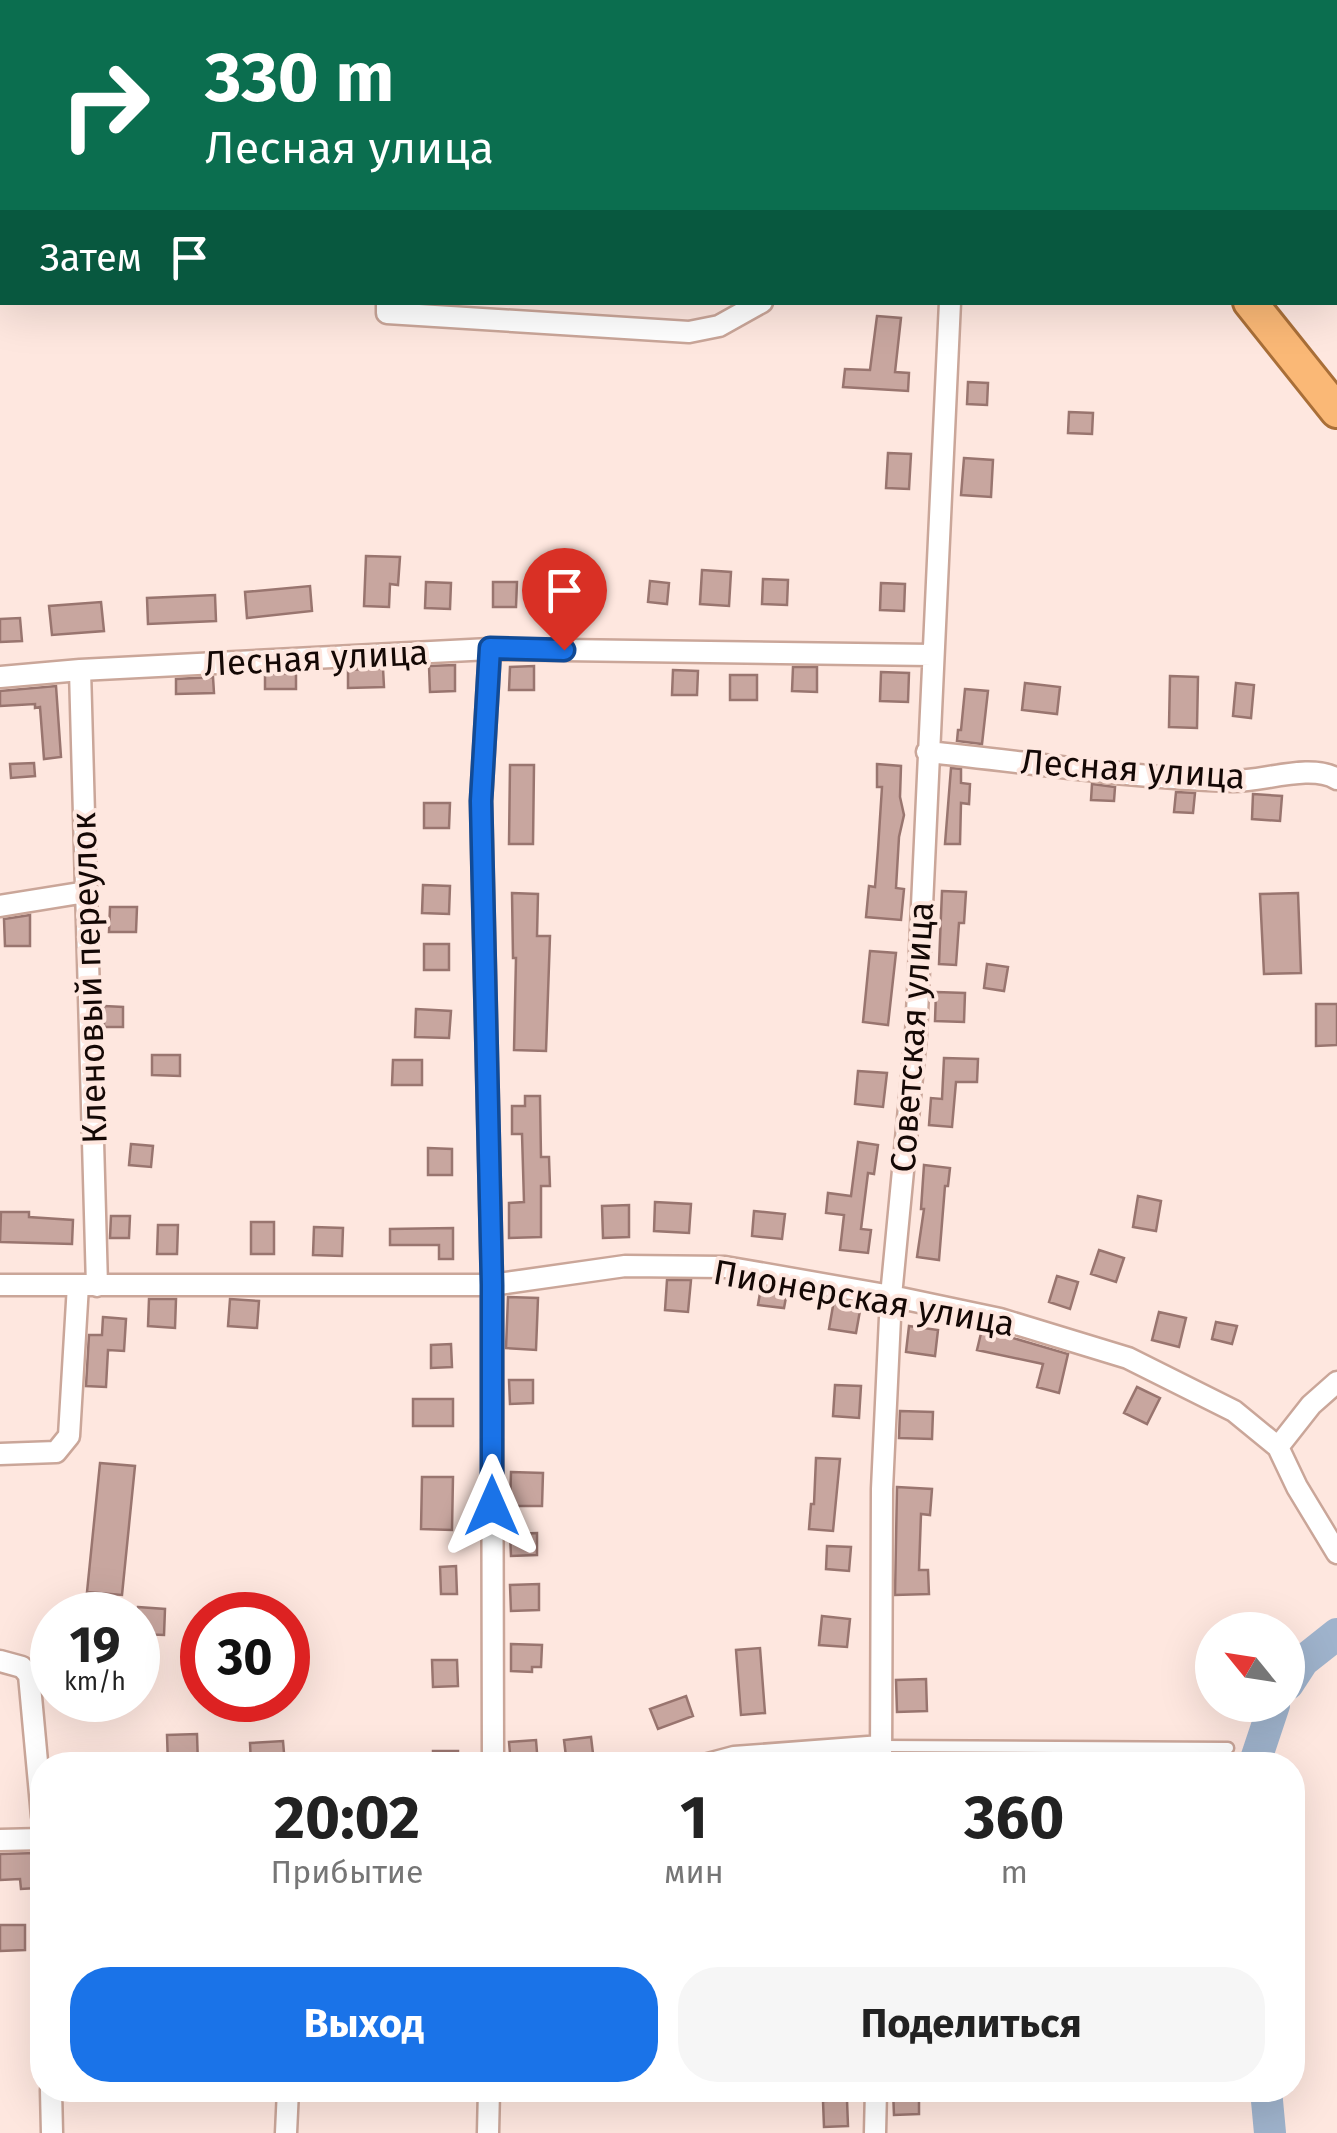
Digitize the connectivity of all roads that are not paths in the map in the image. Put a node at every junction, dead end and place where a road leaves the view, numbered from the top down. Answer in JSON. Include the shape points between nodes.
{"nodes":[{"id":1,"x":757,"y":305,"type":"edge"},
{"id":2,"x":950,"y":305,"type":"edge"},
{"id":3,"x":1252,"y":305,"type":"edge"},
{"id":4,"x":387,"y":308,"type":"edge"},
{"id":5,"x":1337,"y":410,"type":"edge"},
{"id":6,"x":490,"y":648,"type":"junction"},
{"id":7,"x":932,"y":655,"type":"junction"},
{"id":8,"x":80,"y":670,"type":"junction"},
{"id":9,"x":0,"y":677,"type":"edge"},
{"id":10,"x":927,"y":752,"type":"junction"},
{"id":11,"x":1337,"y":779,"type":"edge"},
{"id":12,"x":86,"y":892,"type":"junction"},
{"id":13,"x":0,"y":906,"type":"edge"},
{"id":14,"x":0,"y":1285,"type":"edge"},
{"id":15,"x":492,"y":1285,"type":"junction"},
{"id":16,"x":88,"y":1286,"type":"junction"},
{"id":17,"x":890,"y":1296,"type":"junction"},
{"id":18,"x":1337,"y":1382,"type":"edge"},
{"id":19,"x":1278,"y":1447,"type":"junction"},
{"id":20,"x":0,"y":1454,"type":"edge"},
{"id":21,"x":1337,"y":1553,"type":"edge"},
{"id":22,"x":0,"y":1662,"type":"edge"},
{"id":23,"x":1228,"y":1748,"type":"dead end"},
{"id":24,"x":36,"y":1752,"type":"edge"},
{"id":25,"x":493,"y":1752,"type":"edge"},
{"id":26,"x":881,"y":1752,"type":"edge"},
{"id":27,"x":1054,"y":1752,"type":"edge"},
{"id":28,"x":30,"y":1839,"type":"edge"},
{"id":29,"x":0,"y":1840,"type":"edge"},
{"id":30,"x":51,"y":2102,"type":"edge"},
{"id":31,"x":287,"y":2102,"type":"edge"},
{"id":32,"x":489,"y":2102,"type":"edge"},
{"id":33,"x":876,"y":2102,"type":"edge"},
{"id":34,"x":52,"y":2133,"type":"edge"},
{"id":35,"x":286,"y":2133,"type":"edge"},
{"id":36,"x":488,"y":2133,"type":"edge"},
{"id":37,"x":875,"y":2133,"type":"edge"}],
"edges":[{"from":1,"to":4,"type":"street","via":[[719,326],[689,332]]},
{"from":2,"to":7,"type":"street","name":"Советская улица"},
{"from":3,"to":5,"type":"highway"},
{"from":6,"to":7,"type":"street","name":"Лесная улица"},
{"from":6,"to":8,"type":"street","name":"Лесная улица"},
{"from":6,"to":15,"type":"street","via":[[481,801]]},
{"from":7,"to":10,"type":"street","name":"Советская улица"},
{"from":8,"to":9,"type":"street","name":"Лесная улица"},
{"from":8,"to":12,"type":"street","name":"Кленовый переулок"},
{"from":10,"to":11,"type":"street","name":"Лесная улица","via":[[1236,781],[1292,773]]},
{"from":10,"to":17,"type":"street","name":"Советская улица","via":[[916,1036]]},
{"from":12,"to":13,"type":"street"},
{"from":12,"to":16,"type":"street","name":"Кленовый переулок"},
{"from":14,"to":16,"type":"street","name":"Пионерская улица"},
{"from":15,"to":16,"type":"street","name":"Пионерская улица"},
{"from":15,"to":17,"type":"street","name":"Пионерская улица","via":[[625,1266],[725,1267]]},
{"from":15,"to":25,"type":"street"},
{"from":16,"to":20,"type":"street","name":"Кленовый переулок","via":[[68,1436],[56,1452]]},
{"from":17,"to":19,"type":"street","name":"Пионерская улица","via":[[1000,1319],[1128,1358],[1234,1410]]},
{"from":17,"to":26,"type":"street","name":"Советская улица"},
{"from":18,"to":19,"type":"street"},
{"from":19,"to":21,"type":"street","name":"Пионерская улица"},
{"from":22,"to":24,"type":"street","via":[[29,1675]]},
{"from":23,"to":27,"type":"lane"},
{"from":28,"to":29,"type":"street"},
{"from":30,"to":34,"type":"street"},
{"from":31,"to":35,"type":"street"},
{"from":32,"to":36,"type":"street"},
{"from":33,"to":37,"type":"street"}]}
